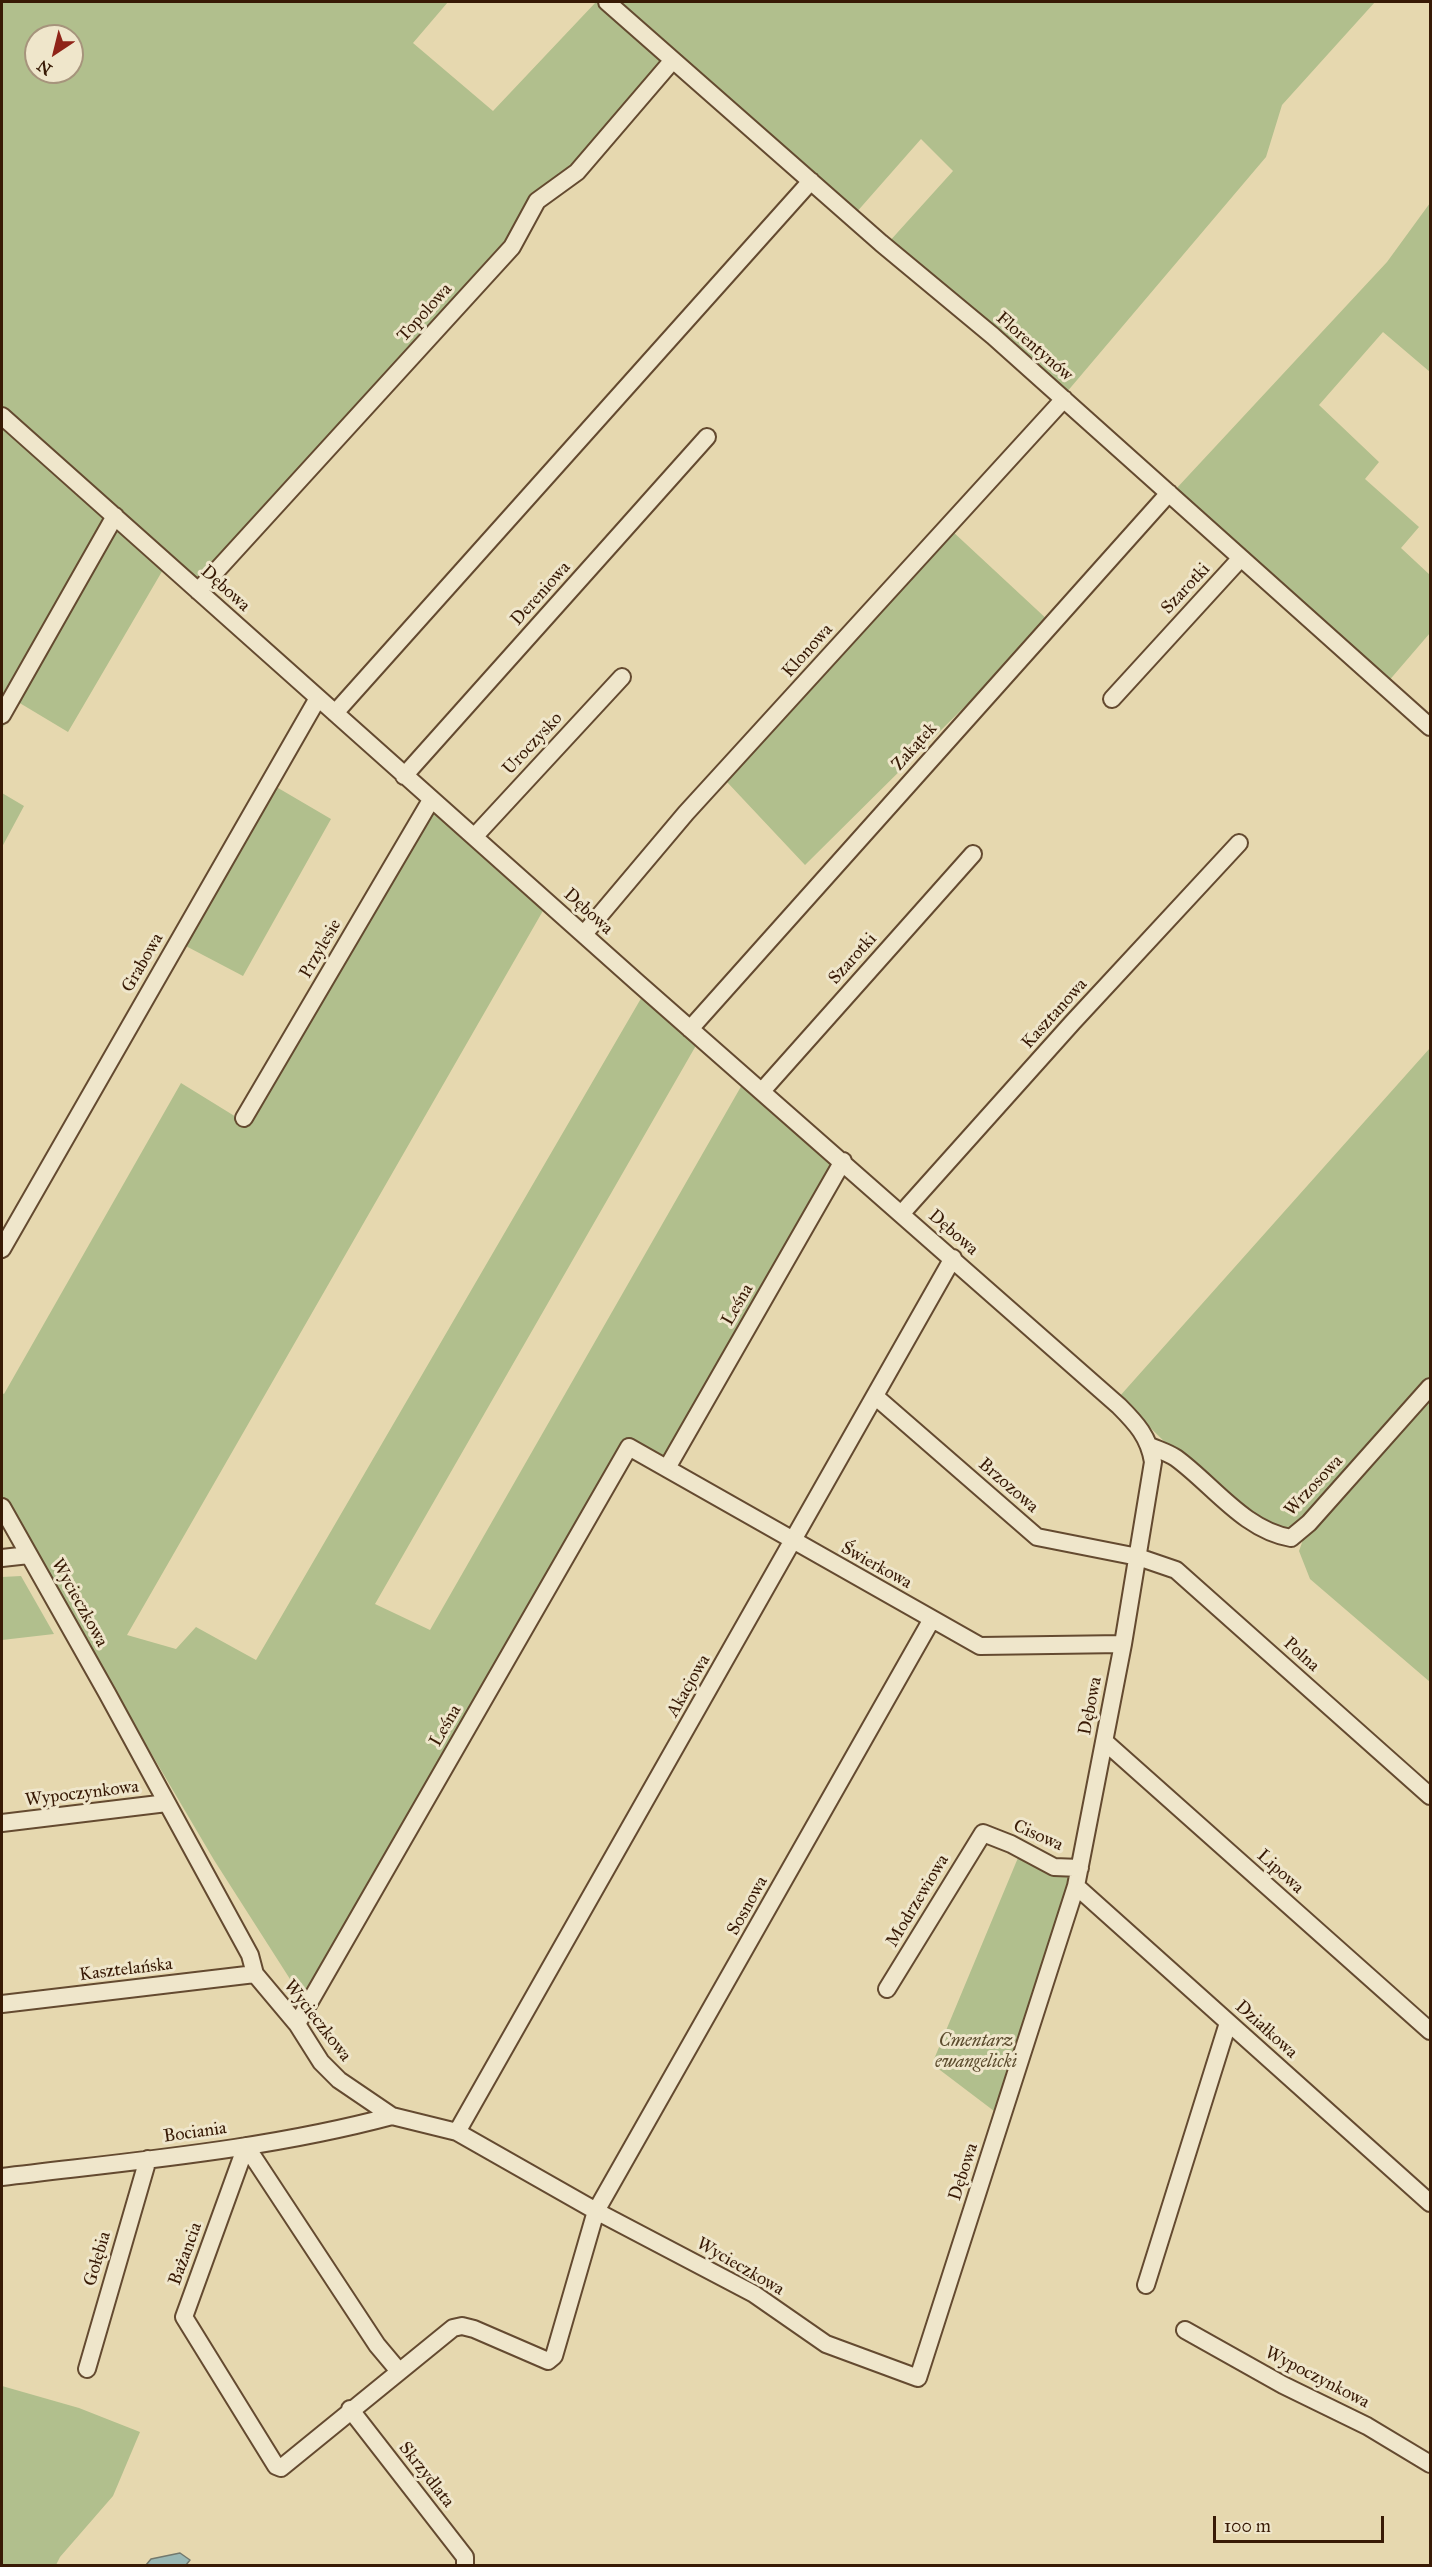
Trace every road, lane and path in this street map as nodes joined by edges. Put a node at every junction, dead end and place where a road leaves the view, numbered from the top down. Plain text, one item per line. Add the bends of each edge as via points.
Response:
1 (607, 2) edge
2 (673, 60) junction
3 (811, 181) junction
4 (1064, 399) junction
5 (2, 416) edge
6 (707, 437) dead end
7 (1169, 493) junction
8 (115, 516) junction
9 (1240, 559) junction
10 (198, 591) junction
11 (622, 677) dead end
12 (318, 698) junction
13 (1112, 699) dead end
14 (334, 713) junction
15 (2, 715) edge
16 (1431, 726) edge
17 (404, 776) junction
18 (431, 800) junction
19 (474, 837) junction
20 (1239, 843) dead end
21 (973, 854) dead end
22 (584, 934) junction
23 (690, 1029) junction
24 (762, 1091) junction
25 (244, 1118) dead end
26 (843, 1161) junction
27 (902, 1214) junction
28 (2, 1248) edge
29 (953, 1258) junction
30 (1431, 1387) edge
31 (876, 1397) junction
32 (1150, 1446) junction
33 (629, 1447) joint
34 (668, 1468) junction
35 (2, 1507) edge
36 (793, 1542) junction
37 (29, 1555) junction
38 (1138, 1557) junction
39 (2, 1558) edge
40 (932, 1619) junction
41 (1123, 1644) junction
42 (1104, 1741) junction
43 (1431, 1796) edge
44 (167, 1803) junction
45 (2, 1823) edge
46 (983, 1833) joint
47 (1080, 1868) junction
48 (1076, 1886) junction
49 (255, 1974) junction
50 (887, 1989) dead end
51 (2, 2004) edge
52 (1228, 2023) junction
53 (297, 2024) junction
54 (1431, 2031) edge
55 (392, 2115) junction
56 (457, 2132) junction
57 (246, 2146) junction
58 (148, 2159) junction
59 (2, 2177) edge
60 (1431, 2203) edge
61 (596, 2211) junction
62 (1146, 2285) dead end
63 (1185, 2330) dead end
64 (87, 2369) dead end
65 (398, 2370) junction
66 (918, 2378) joint
67 (350, 2409) junction
68 (1431, 2464) edge
69 (465, 2565) edge

1 - 2 street, Florentynów
2 - 3 street, Florentynów
2 - 10 street, Topolowa via 577,172 537,201 512,247
3 - 4 street, Florentynów
3 - 14 street
4 - 7 street, Florentynów
4 - 22 street, Klonowa via 687,813
5 - 8 street, Dębowa
6 - 17 street, Dereniowa
7 - 9 street, Florentynów
7 - 23 street, Zakątek
8 - 10 street, Dębowa
8 - 15 street
9 - 13 street, Szarotki
9 - 16 street, Florentynów
10 - 12 street, Dębowa
11 - 19 street, Uroczysko
12 - 14 street, Dębowa
12 - 28 street, Grabowa
14 - 17 street, Dębowa
17 - 18 street, Dębowa
18 - 19 street, Dębowa
18 - 25 street, Przylesie
19 - 22 street, Dębowa
20 - 27 street, Kasztanowa
21 - 24 street, Szarotki
22 - 23 street, Dębowa
23 - 24 street, Dębowa
24 - 26 street, Dębowa
26 - 27 street, Dębowa
26 - 34 street, Leśna
27 - 29 street, Dębowa
29 - 31 street, Akacjowa
29 - 32 street, Dębowa via 1119,1406 1141,1428
30 - 32 street, Wrzosowa via 1291,1538 1271,1534 1174,1457
31 - 36 street, Akacjowa
31 - 38 street, Brzozowa via 1037,1537
32 - 38 street, Dębowa via 1153,1462
33 - 34 street, Świerkowa
33 - 53 street, Leśna
34 - 36 street, Świerkowa
35 - 37 street, Wycieczkowa
36 - 40 street, Świerkowa
36 - 56 street, Akacjowa
37 - 39 street
37 - 44 street, Wycieczkowa
38 - 41 street, Dębowa
38 - 43 street, Polna via 1176,1570
40 - 41 street, Świerkowa via 980,1646
40 - 61 street, Sosnowa
41 - 42 street, Dębowa
42 - 47 street, Dębowa
42 - 54 street, Lipowa
44 - 45 street, Wypoczynkowa
44 - 49 street, Wycieczkowa via 250,1955
46 - 47 street, Cisowa via 1054,1867
46 - 50 street, Modrzewiowa
47 - 48 street, Dębowa
48 - 52 street, Działkowa
48 - 66 street, Dębowa
49 - 51 street, Kasztelańska
49 - 53 street, Wycieczkowa
52 - 60 street, Działkowa
52 - 62 street
53 - 55 street, Wycieczkowa via 321,2062 339,2080
55 - 56 street, Wycieczkowa
55 - 57 street, Bociania via 333,2132
56 - 61 street, Wycieczkowa
57 - 58 street, Bociania
57 - 65 street via 377,2345
57 - 67 street, Bażancia via 184,2318 276,2466 280,2468
58 - 59 street, Bociania
58 - 64 street, Gołębia
61 - 65 street, Bażancia via 554,2356 548,2361 462,2326 453,2328
61 - 66 street, Wycieczkowa via 754,2294 826,2344
63 - 68 street, Wypoczynkowa
65 - 67 street, Bażancia
67 - 69 street, Skrzydlata via 465,2558

